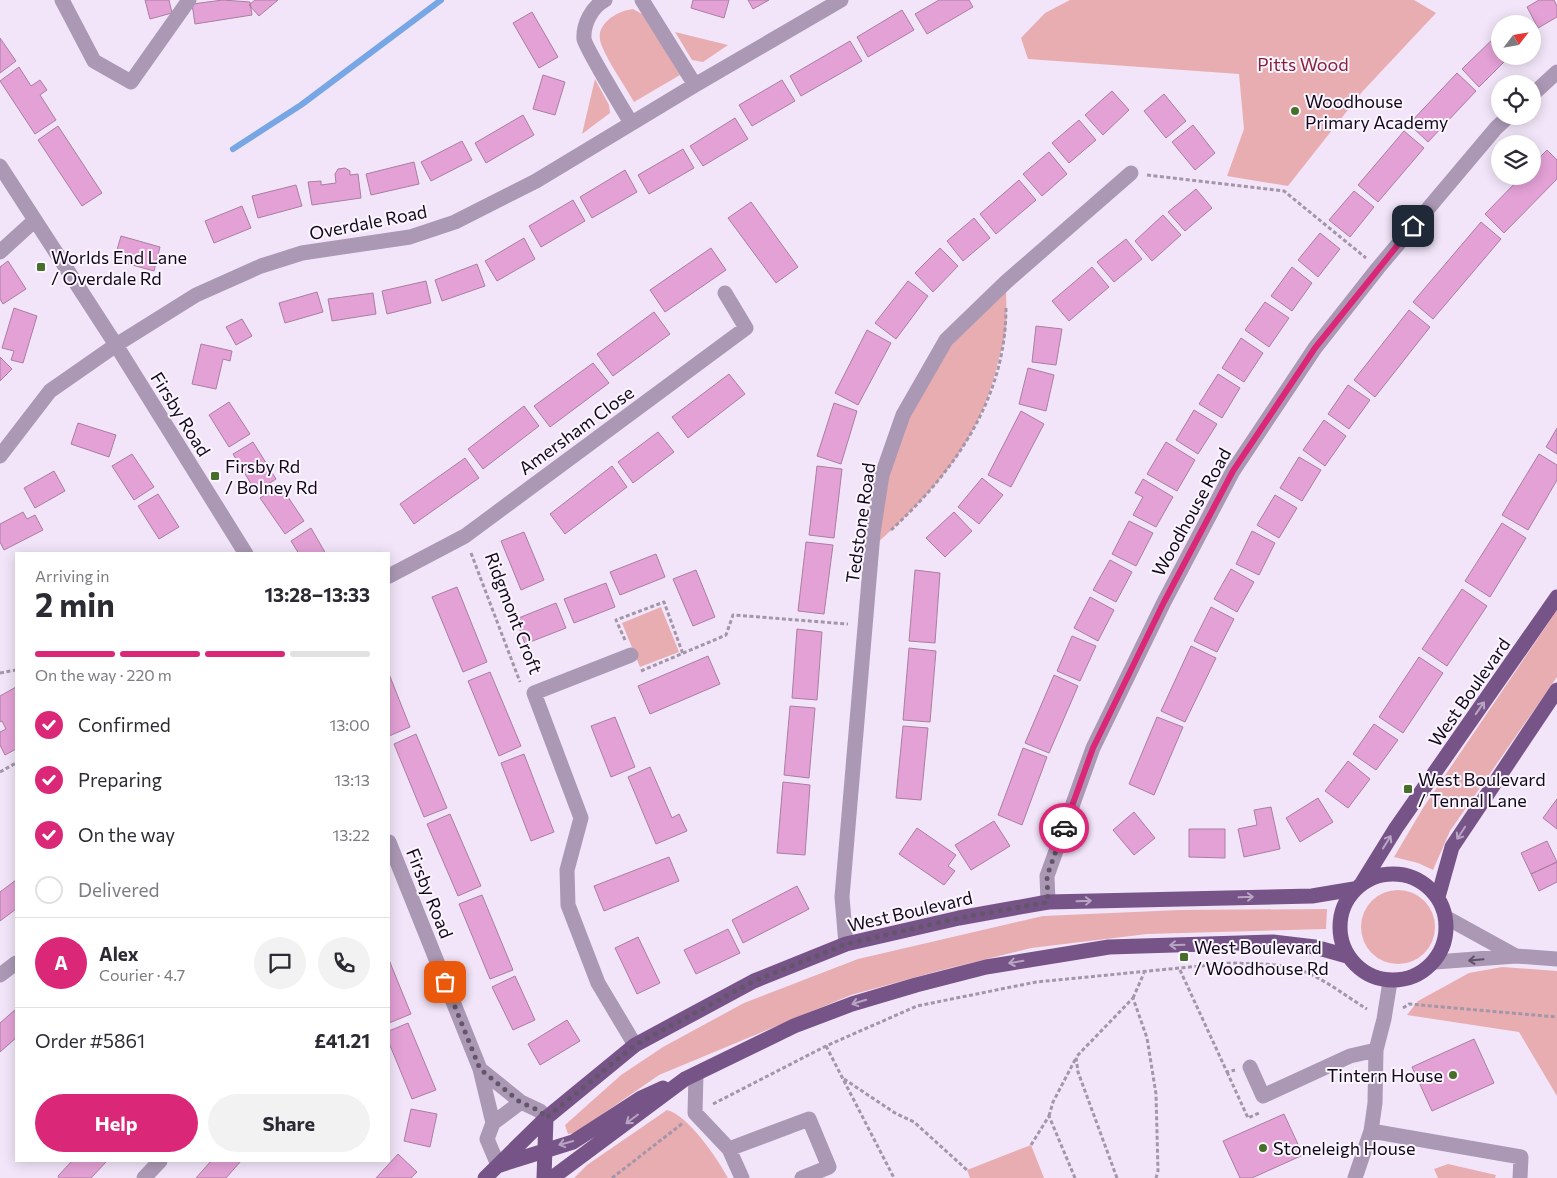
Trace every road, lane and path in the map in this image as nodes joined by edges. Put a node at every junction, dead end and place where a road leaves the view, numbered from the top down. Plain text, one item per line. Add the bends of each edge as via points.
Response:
1 (62, 0) edge
2 (189, 0) edge
3 (605, 0) edge
4 (642, 0) edge
5 (841, 0) edge
6 (1557, 72) edge
7 (695, 85) junction
8 (1541, 87) edge
9 (631, 123) junction
10 (1499, 125) edge
11 (0, 166) edge
12 (1131, 173) joint
13 (34, 221) junction
14 (0, 252) edge
15 (1378, 268) junction
16 (1006, 282) junction
17 (725, 293) dead end
18 (116, 345) junction
19 (0, 456) edge
20 (464, 536) junction
21 (872, 548) junction
22 (245, 552) edge
23 (390, 575) edge
24 (1557, 597) edge
25 (866, 625) junction
26 (683, 654) junction
27 (631, 655) junction
28 (15, 670) edge
29 (0, 673) edge
30 (1557, 690) edge
31 (534, 693) junction
32 (15, 764) edge
33 (0, 771) edge
34 (390, 844) edge
35 (1358, 886) junction
36 (1438, 897) junction
37 (1048, 902) junction
38 (1446, 918) junction
39 (846, 944) junction
40 (1347, 956) junction
41 (1516, 956) junction
42 (1557, 959) edge
43 (1435, 962) junction
44 (15, 964) edge
45 (1180, 970) junction
46 (1144, 973) junction
47 (0, 975) edge
48 (1390, 982) junction
49 (1134, 998) junction
50 (1557, 1017) edge
51 (1384, 1019) junction
52 (635, 1045) junction
53 (826, 1046) junction
54 (1376, 1050) junction
55 (1076, 1057) junction
56 (1250, 1067) joint
57 (480, 1069) junction
58 (691, 1076) junction
59 (844, 1079) junction
60 (520, 1102) junction
61 (695, 1113) junction
62 (1048, 1116) junction
63 (546, 1118) junction
64 (493, 1123) junction
65 (1371, 1131) junction
66 (1031, 1144) dead end
67 (546, 1149) junction
68 (729, 1149) junction
69 (159, 1162) edge
70 (498, 1165) junction
71 (967, 1170) dead end
72 (144, 1178) edge
73 (485, 1178) edge
74 (544, 1178) edge
75 (552, 1178) edge
76 (612, 1178) edge
77 (742, 1178) edge
78 (802, 1178) edge
79 (894, 1178) edge
80 (1075, 1178) edge
81 (1117, 1178) edge
82 (1156, 1178) edge
83 (1356, 1178) edge
84 (1520, 1178) edge

1 - 2 street via 94,61 131,82
3 - 9 street via 587,19 584,40
4 - 7 street
5 - 7 street, Overdale Road
6 - 8 street
7 - 9 street, Overdale Road
9 - 18 street, Overdale Road via 536,182 455,222 410,237 302,253 261,266 196,295
10 - 15 street, Woodhouse Road
11 - 13 street, Firsby Road
12 - 15 path via 1284,191
12 - 16 street, Tedstone Road
13 - 14 street
13 - 18 street, Firsby Road
15 - 37 street, Woodhouse Road via 1315,348 1233,471 1164,602 1093,748 1047,876
16 - 21 street, Tedstone Road via 946,340 903,415 882,475
16 - 21 path via 1006,329 992,389 967,443 941,479
17 - 20 street, Amersham Close via 746,328
18 - 19 street, Overdale Road via 50,392
18 - 22 street, Firsby Road
20 - 23 street, Amersham Close
20 - 31 path, Ridgmont Croft via 525,694
21 - 25 street, Tedstone Road
35 -> 24 main road, West Boulevard
25 - 26 path via 732,615 726,635
25 - 39 street, Tedstone Road via 842,897
26 - 27 path via 638,672
26 - 27 path via 664,602 616,620
27 - 31 street, Ridgmont Croft
28 - 29 path
30 -> 36 main road via 1452,847
31 - 52 street, Ridgmont Croft via 581,818 568,870 568,905 598,983
32 - 33 path
34 - 57 street, Firsby Road
35 - 36 main road via 1388,873 1416,878
37 -> 35 main road, West Boulevard via 1312,896
35 - 40 main road via 1342,910 1339,933
36 - 38 main road
37 - 39 main road, West Boulevard
38 - 41 street
38 - 43 main road via 1445,941
39 - 52 main road, West Boulevard via 754,981
40 - 48 main road via 1365,974
40 -> 58 main road via 1315,947 1273,942 1109,947 986,967 852,1004 794,1026
41 - 42 street
41 -> 43 street
43 - 48 main road via 1415,977
44 - 47 street
45 - 46 path
45 - 51 path via 1231,963 1294,968
45 - 56 path via 1227,1072
46 - 49 path
46 - 53 path via 1036,982 917,1006
48 - 51 street
49 - 55 path
49 - 82 path via 1147,1038 1156,1094
50 - 51 path via 1409,1004
51 - 54 street
52 - 63 main road, West Boulevard
53 - 59 path
53 - 61 path
54 - 56 street via 1350,1056 1263,1096
54 - 65 street
55 - 62 path
55 - 81 path via 1078,1072
57 - 60 street, Firsby Road
57 - 64 street, Firsby Road
58 - 61 street
58 -> 67 main road via 641,1098 573,1142
58 -> 75 main road
59 - 71 path via 914,1122
59 - 79 path
60 - 63 street, Firsby Road via 540,1111
60 - 64 street
61 - 68 street
61 - 76 path
62 - 66 path
62 - 80 path
63 - 67 main road
63 - 70 main road, West Boulevard
64 - 70 street, Firsby Road via 487,1140
65 - 83 street
65 - 84 street via 1521,1157
67 - 70 main road
67 - 74 main road
68 - 77 street
68 - 78 street via 809,1119 829,1167
69 - 72 street
70 - 73 main road, West Boulevard

